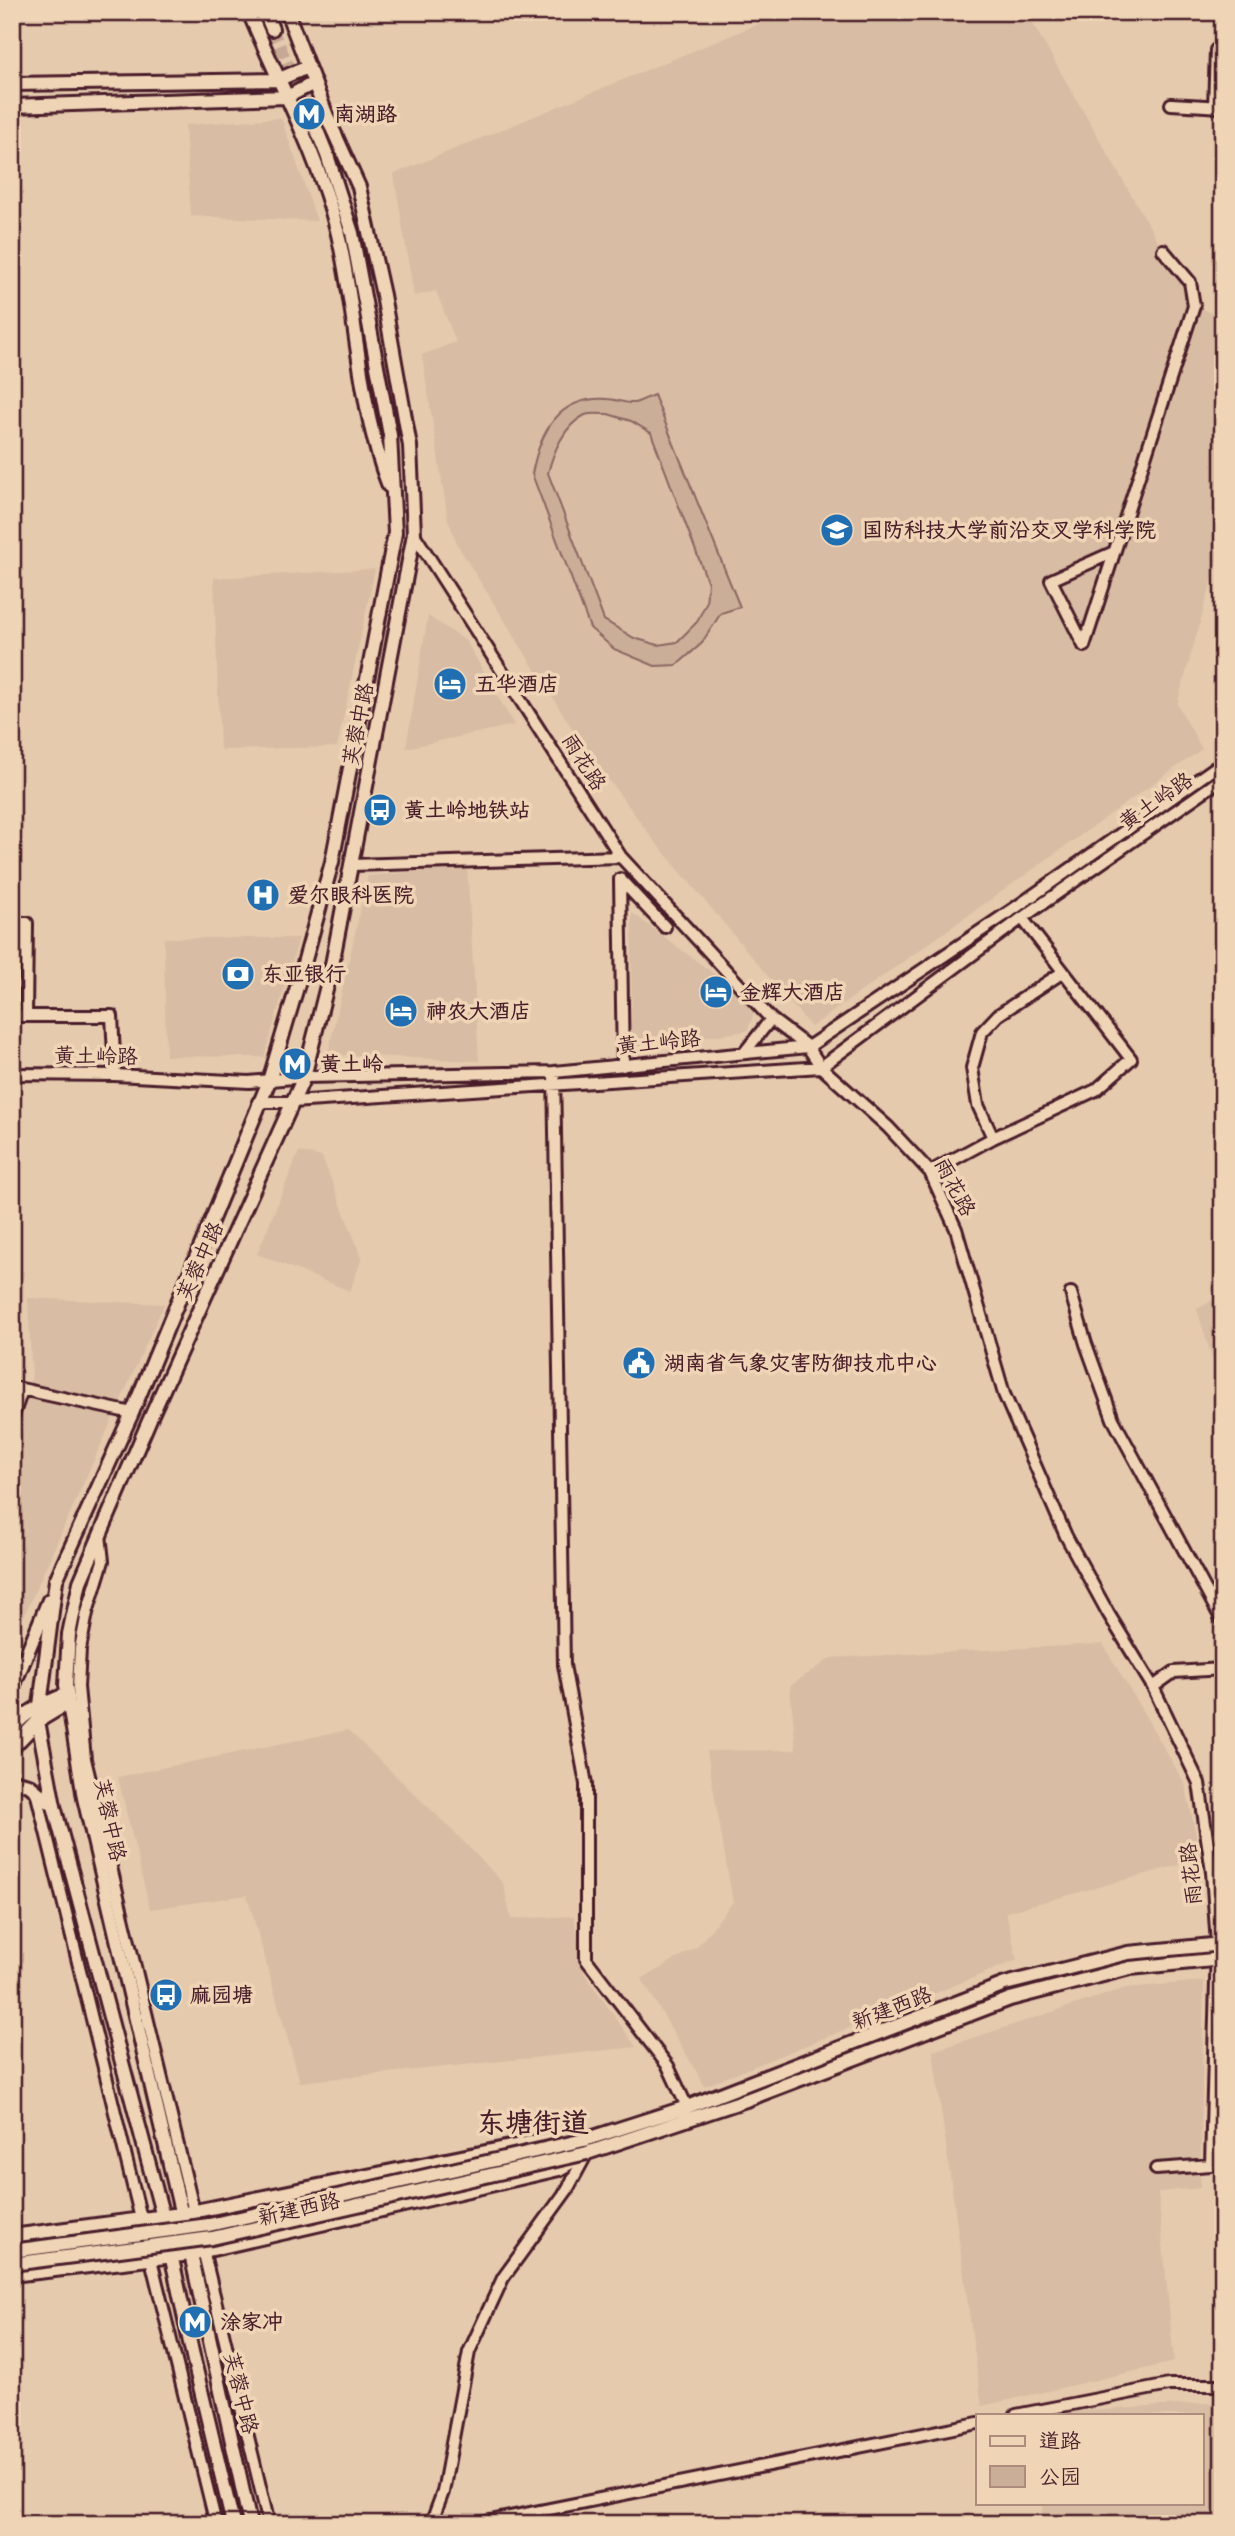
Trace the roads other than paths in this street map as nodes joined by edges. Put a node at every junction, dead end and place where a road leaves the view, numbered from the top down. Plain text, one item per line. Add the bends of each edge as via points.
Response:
1 (249, 12) edge
2 (265, 12) edge
3 (287, 12) edge
4 (272, 29) tunnel mouth
5 (1223, 51) edge
6 (308, 67) junction
7 (277, 80) junction
8 (314, 83) junction
9 (12, 85) edge
10 (286, 97) junction
11 (1171, 104) dead end
12 (12, 106) edge
13 (1218, 107) edge
14 (312, 118) tunnel mouth
15 (1164, 250) dead end
16 (394, 497) junction
17 (414, 534) junction
18 (1114, 552) junction
19 (1223, 762) edge
20 (1223, 778) edge
21 (621, 857) junction
22 (351, 865) junction
23 (1022, 918) junction
24 (12, 923) edge
25 (665, 927) dead end
26 (1063, 972) junction
27 (12, 1016) edge
28 (26, 1016) junction
29 (771, 1019) junction
30 (807, 1047) junction
31 (744, 1053) junction
32 (623, 1066) junction
33 (821, 1067) junction
34 (554, 1072) junction
35 (12, 1074) edge
36 (115, 1074) junction
37 (304, 1077) junction
38 (269, 1081) junction
39 (556, 1084) junction
40 (258, 1102) junction
41 (292, 1102) junction
42 (993, 1138) junction
43 (930, 1172) junction
44 (1070, 1293) dead end
45 (17, 1388) edge
46 (132, 1413) junction
47 (12, 1419) edge
48 (100, 1535) junction
49 (56, 1580) junction
50 (1223, 1622) edge
51 (1223, 1669) edge
52 (1153, 1687) junction
53 (12, 1689) edge
54 (67, 1699) junction
55 (40, 1704) junction
56 (38, 1721) junction
57 (12, 1729) edge
58 (12, 1748) edge
59 (12, 1781) edge
60 (36, 1790) junction
61 (54, 1806) junction
62 (1220, 1945) edge
63 (1220, 1960) edge
64 (687, 2107) junction
65 (586, 2147) junction
66 (1156, 2169) dead end
67 (187, 2213) junction
68 (163, 2217) junction
69 (141, 2220) junction
70 (12, 2236) edge
71 (12, 2251) edge
72 (197, 2252) junction
73 (172, 2256) junction
74 (150, 2259) junction
75 (12, 2264) edge
76 (12, 2275) edge
77 (1223, 2385) edge
78 (1021, 2414) edge
79 (976, 2423) edge
80 (216, 2524) edge
81 (233, 2524) edge
82 (250, 2524) edge
83 (269, 2524) edge
84 (431, 2524) edge
85 (475, 2524) edge

1 - 7 main road
2 - 4 main road
3 - 6 main road, 芙蓉中路
5 - 13 street via 1216,50
6 - 7 main road
6 - 8 main road, 芙蓉中路
7 - 9 main road
7 - 10 main road
8 - 10 main road
8 - 17 main road, 芙蓉中路 via 359,187 383,295 410,446
10 - 12 main road
10 - 16 main road via 337,232 371,419
11 - 13 street
14 - 16 main road, 芙蓉中路 via 352,233 390,435
15 - 18 street via 1190,282 1194,306
16 - 38 main road, 芙蓉中路 via 395,533 332,862
17 - 21 street, 雨花路
17 - 22 main road, 芙蓉中路
18 - 18 street via 1051,580 1084,646 1103,587
19 - 30 street, 黄土岭路
20 - 23 street, 黄土岭路
21 - 22 street
21 - 29 street, 雨花路
22 - 37 main road, 芙蓉中路
23 - 26 street
23 - 33 street, 黄土岭路
24 - 28 street via 27,923
25 - 32 street via 620,879
26 - 42 street via 998,1015 982,1032 972,1068 978,1105
26 - 42 street via 1131,1059 1096,1090
27 - 28 street
28 - 36 street via 112,1016
29 - 30 street, 雨花路
29 - 31 street
30 - 31 street, 黄土岭路
30 - 33 street, 雨花路
31 - 32 street, 黄土岭路
32 - 34 street, 黄土岭路
33 - 39 street, 黄土岭路
33 - 43 street, 雨花路
34 - 37 street, 黄土岭路
34 - 39 street
35 - 36 street, 黄土岭路
36 - 38 street, 黄土岭路
37 - 38 street, 黄土岭路
37 - 41 main road, 芙蓉中路
38 - 40 main road, 芙蓉中路
39 - 41 street, 黄土岭路
39 - 64 street via 564,1665 586,1784 586,1959 668,2066
40 - 41 street, 黄土岭路
40 - 46 main road, 芙蓉中路
41 - 48 main road, 芙蓉中路
42 - 43 street
43 - 52 street, 雨花路 via 956,1230 1004,1394 1066,1536
44 - 50 street via 1113,1419
45 - 46 street
45 - 47 street
46 - 49 main road, 芙蓉中路
48 - 54 main road, 芙蓉中路 via 80,1582 69,1634
48 - 67 street via 103,1561 80,1649 78,1687 85,1759
49 - 53 main road
49 - 55 main road, 芙蓉中路
51 - 52 street via 1174,1672
52 - 62 street, 雨花路 via 1199,1783
54 - 55 main road
54 - 56 main road
54 - 67 main road, 芙蓉中路 via 84,1798
55 - 56 main road, 芙蓉中路
55 - 57 main road
56 - 58 main road
56 - 61 main road, 芙蓉中路
59 - 60 main road
60 - 61 main road
60 - 69 street
61 - 68 main road, 芙蓉中路
62 - 63 street, 雨花路
62 - 64 main road, 新建西路 via 1128,1953 1005,1984
63 - 65 main road, 新建西路 via 1130,1968 1010,1999 746,2100
63 - 66 street, 雨花路 via 1211,2165
64 - 65 main road, 新建西路
65 - 67 main road, 新建西路 via 550,2139
65 - 71 main road, 新建西路, bridge via 209,2225
65 - 72 main road, 新建西路 via 559,2169
65 - 75 main road, 新建西路, bridge via 212,2238
65 - 84 street via 567,2190 503,2278 470,2352 443,2492
67 - 68 main road, 新建西路
67 - 72 main road, 芙蓉中路
68 - 69 main road, 新建西路
68 - 73 main road, 芙蓉中路
69 - 70 main road, 新建西路
69 - 74 street
72 - 73 main road, 新建西路
72 - 82 main road, 芙蓉中路
72 - 83 street
73 - 74 main road, 新建西路
73 - 81 main road, 芙蓉中路
74 - 76 main road, 新建西路
74 - 80 street
77 - 78 street via 1169,2385
79 - 85 street

